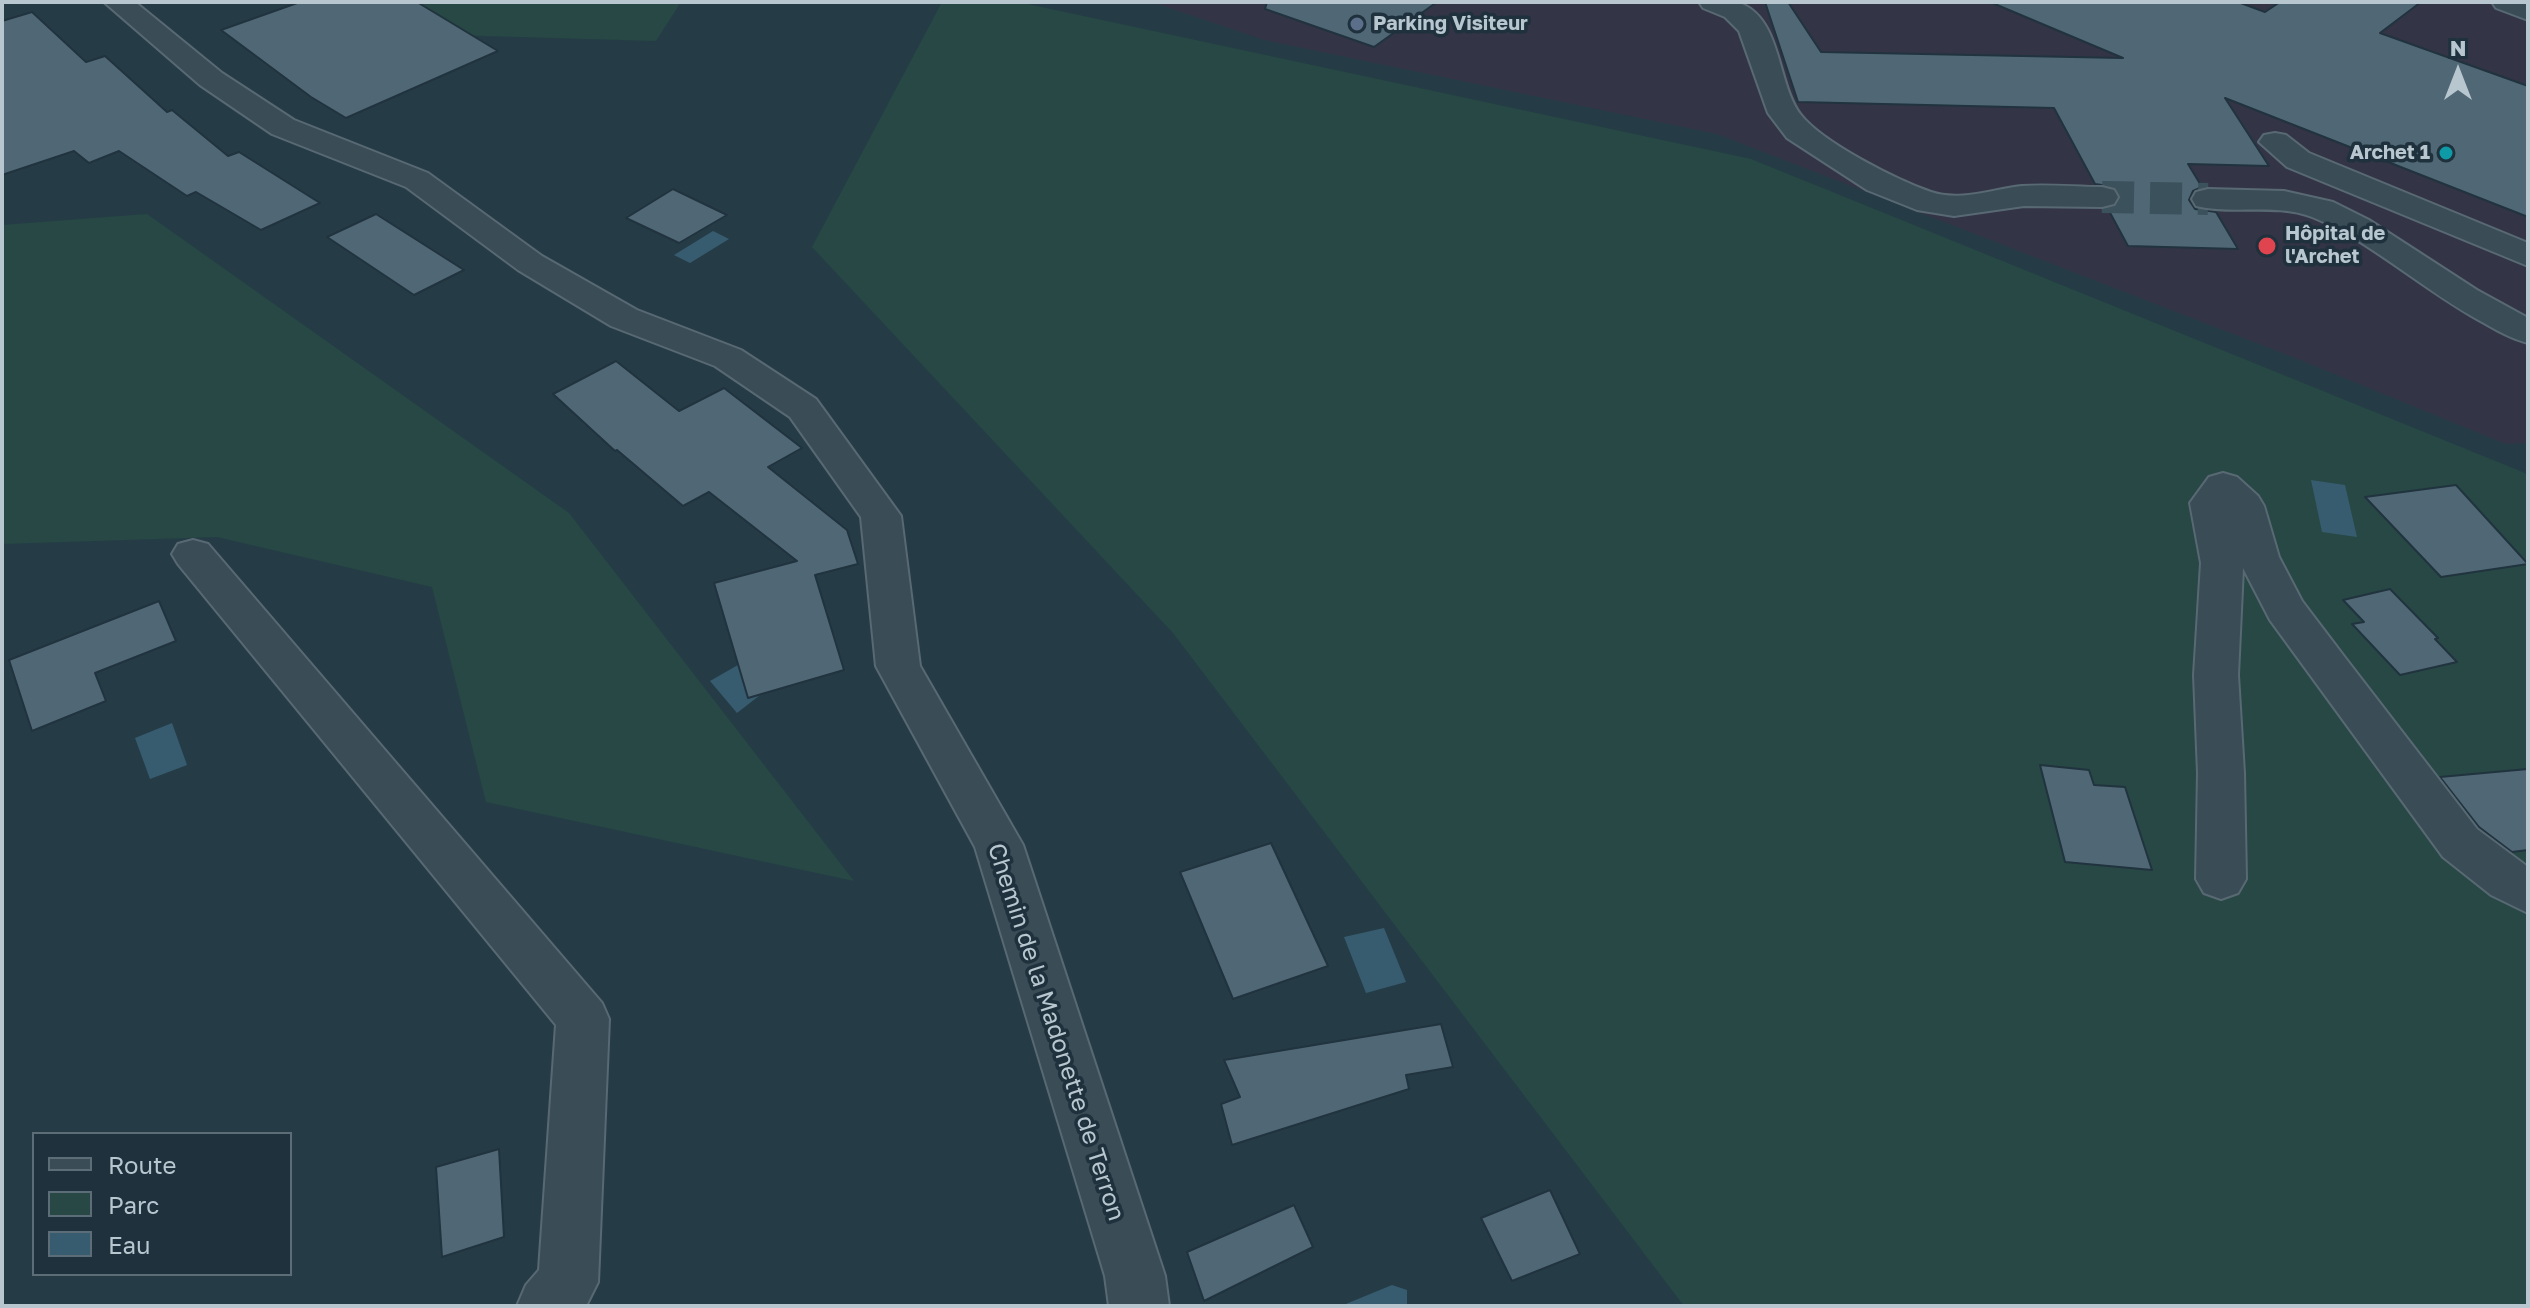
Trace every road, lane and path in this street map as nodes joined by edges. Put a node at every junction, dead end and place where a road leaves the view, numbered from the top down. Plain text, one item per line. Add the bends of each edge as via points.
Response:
1 (118, 2) edge
2 (1713, 2) edge
3 (2506, 2) edge
4 (2528, 11) edge
5 (2275, 142) dead end
6 (2102, 197) tunnel mouth
7 (2208, 199) tunnel mouth
8 (2528, 256) edge
9 (2528, 332) edge
10 (193, 554) dead end
11 (2221, 879) dead end
12 (2528, 892) edge
13 (547, 1306) edge
14 (1139, 1306) edge

1 - 14 street, Chemin de la Madonette de Terron via 211,79 283,127 417,180 530,263 624,318 728,358 803,408 881,516 898,666 999,845 1135,1276
2 - 6 street via 1735,11 1752,28 1783,113 1798,131 1879,183 1929,203 1954,206 2024,196
3 - 4 street
5 - 8 street via 2298,160
7 - 9 street via 2284,201 2321,209
10 - 13 street via 583,1019 568,1282
11 - 12 street via 2216,675 2222,563 2210,503 2223,486 2244,506 2258,557 2285,609 2330,671 2460,843

